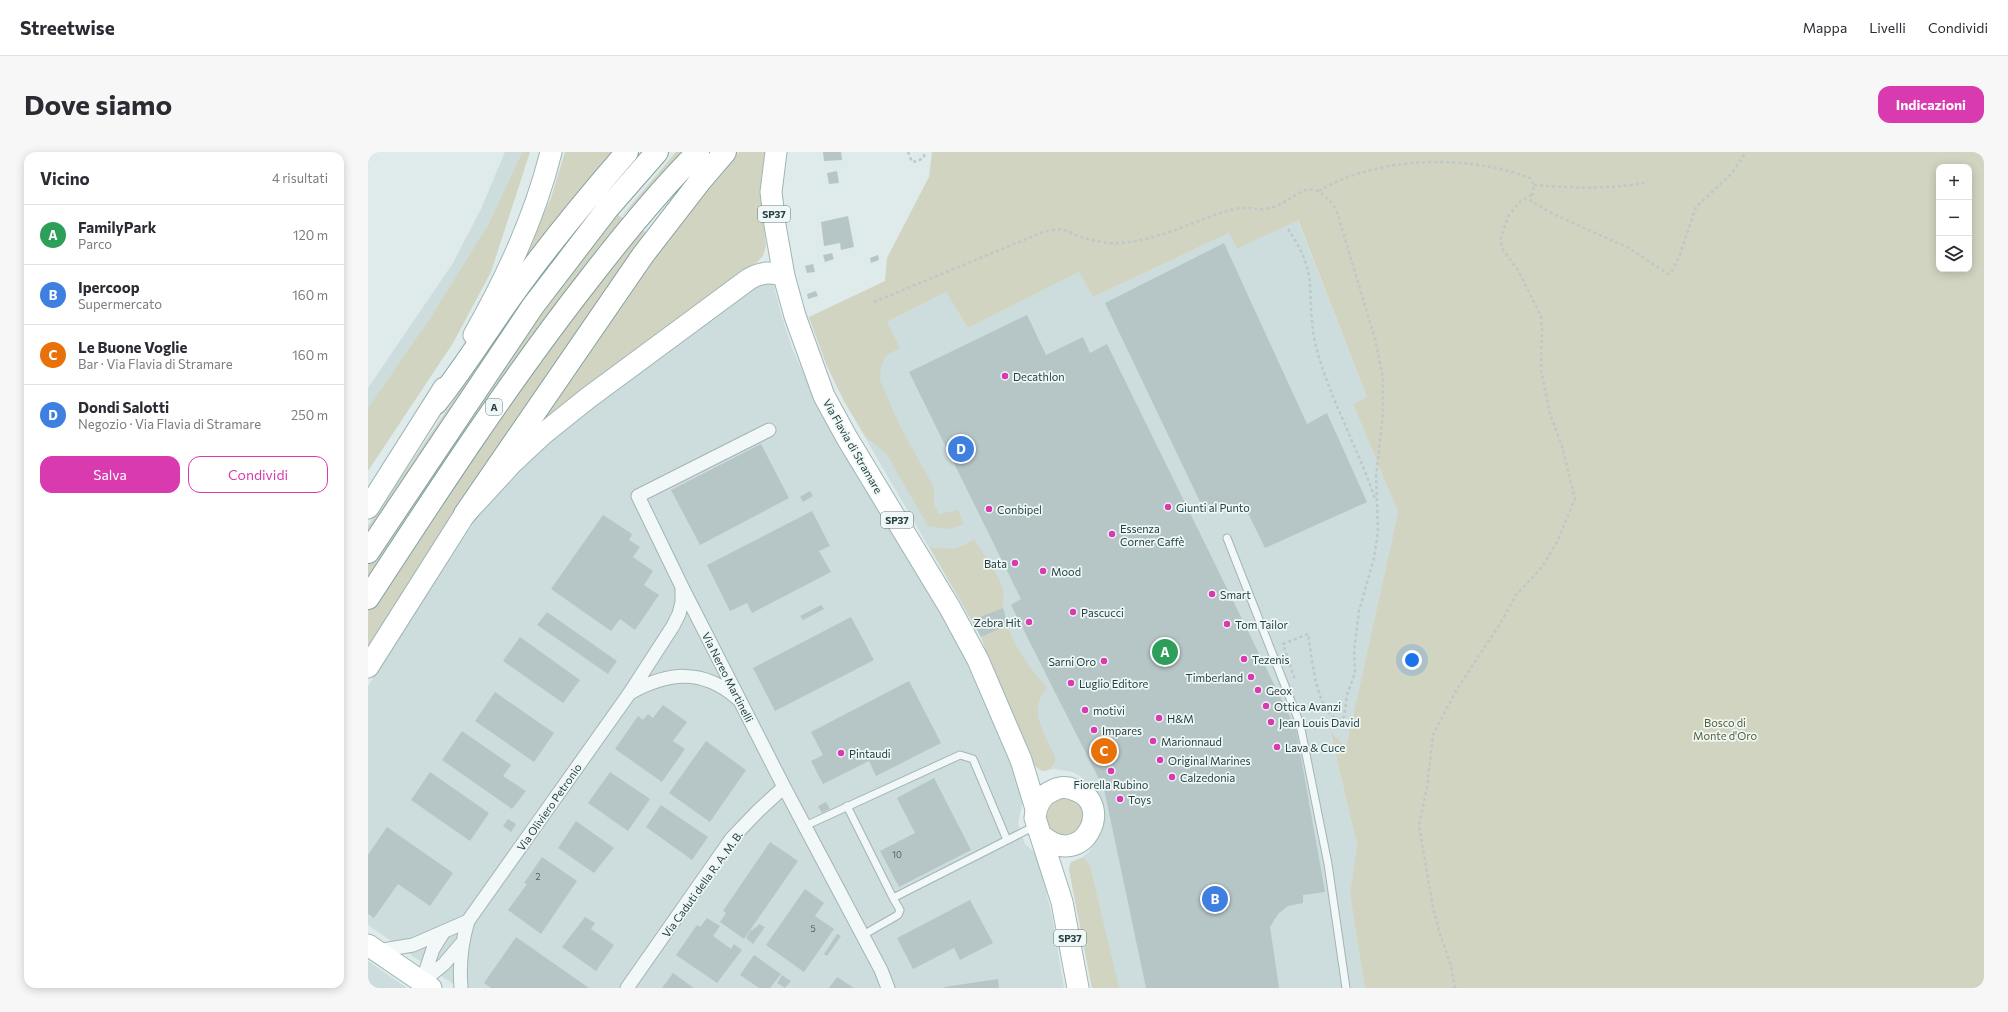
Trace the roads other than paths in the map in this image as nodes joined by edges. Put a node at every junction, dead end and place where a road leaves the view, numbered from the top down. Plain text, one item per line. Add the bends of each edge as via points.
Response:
1 (551, 152) edge
2 (628, 152) edge
3 (657, 152) edge
4 (698, 152) edge
5 (725, 152) edge
6 (776, 152) edge
7 (784, 276) junction
8 (436, 403) junction
9 (769, 430) dead end
10 (368, 508) edge
11 (465, 514) junction
12 (1227, 538) dead end
13 (368, 552) edge
14 (682, 587) junction
15 (368, 598) edge
16 (368, 667) edge
17 (629, 694) junction
18 (741, 702) junction
19 (1021, 760) junction
20 (784, 787) junction
21 (1056, 789) junction
22 (847, 806) junction
23 (1038, 823) junction
24 (805, 826) junction
25 (1007, 840) junction
26 (1068, 846) junction
27 (1058, 888) junction
28 (893, 898) junction
29 (468, 921) junction
30 (443, 933) junction
31 (862, 935) junction
32 (461, 944) junction
33 (372, 948) edge
34 (424, 986) edge
35 (461, 988) edge
36 (627, 988) edge
37 (888, 988) edge
38 (1078, 988) edge
39 (1346, 988) edge

1 - 8 main road via 544,183 501,287
2 - 8 highway via 570,217
3 - 13 highway, A via 608,208 533,306
4 - 15 highway, A via 632,224 553,325 494,407
5 - 11 highway via 643,255
6 - 7 main road, Via Flavia di Stramare / SP37 via 771,192
7 - 11 main road via 772,272 749,279 588,398 513,462
7 - 19 main road, Via Flavia di Stramare / SP37 via 795,316 824,396 950,608 978,660
8 - 10 main road
9 - 14 street, Via Nereo Martinelli via 638,496
11 - 16 main road
12 - 39 lane via 1300,724 1328,864
14 - 17 street, Via Oliviero Petronio via 679,614
14 - 18 street, Via Nereo Martinelli
17 - 18 street, Via Oliviero Petronio via 663,678 688,676 709,679 726,688
17 - 29 street, Via Oliviero Petronio
18 - 20 street, Via Nereo Martinelli
19 - 21 main road, Via Flavia di Stramare / SP37 via 1039,779
19 - 23 main road, Via Flavia di Stramare / SP37
20 - 24 street, Via Nereo Martinelli
20 - 36 street, Via Caduti della R. A. M. B. via 732,838
21 - 23 main road via 1040,800
21 - 26 main road, Via Flavia di Stramare / SP37 via 1077,790 1090,802 1094,811 1094,821 1088,834 1077,844
22 - 24 lane
22 - 25 lane via 960,755 973,760
22 - 28 lane
23 - 25 lane
23 - 26 main road via 1049,842 1058,846
23 - 27 main road, Via Flavia di Stramare / SP37
24 - 31 street, Via Nereo Martinelli
25 - 28 lane
26 - 27 main road, Via Flavia di Stramare / SP37 via 1060,864
27 - 38 main road, Via Flavia di Stramare / SP37
28 - 31 lane via 900,910 898,915
29 - 30 street, Via Oliviero Petronio
29 - 32 street, Via Oliviero Petronio
30 - 33 street, Via Oliviero Petronio via 413,945
30 - 34 street via 433,949
31 - 37 street, Via Nereo Martinelli
32 - 34 street, Via Oliviero Petronio
32 - 35 street, Via Oliviero Petronio
33 - 34 main road

